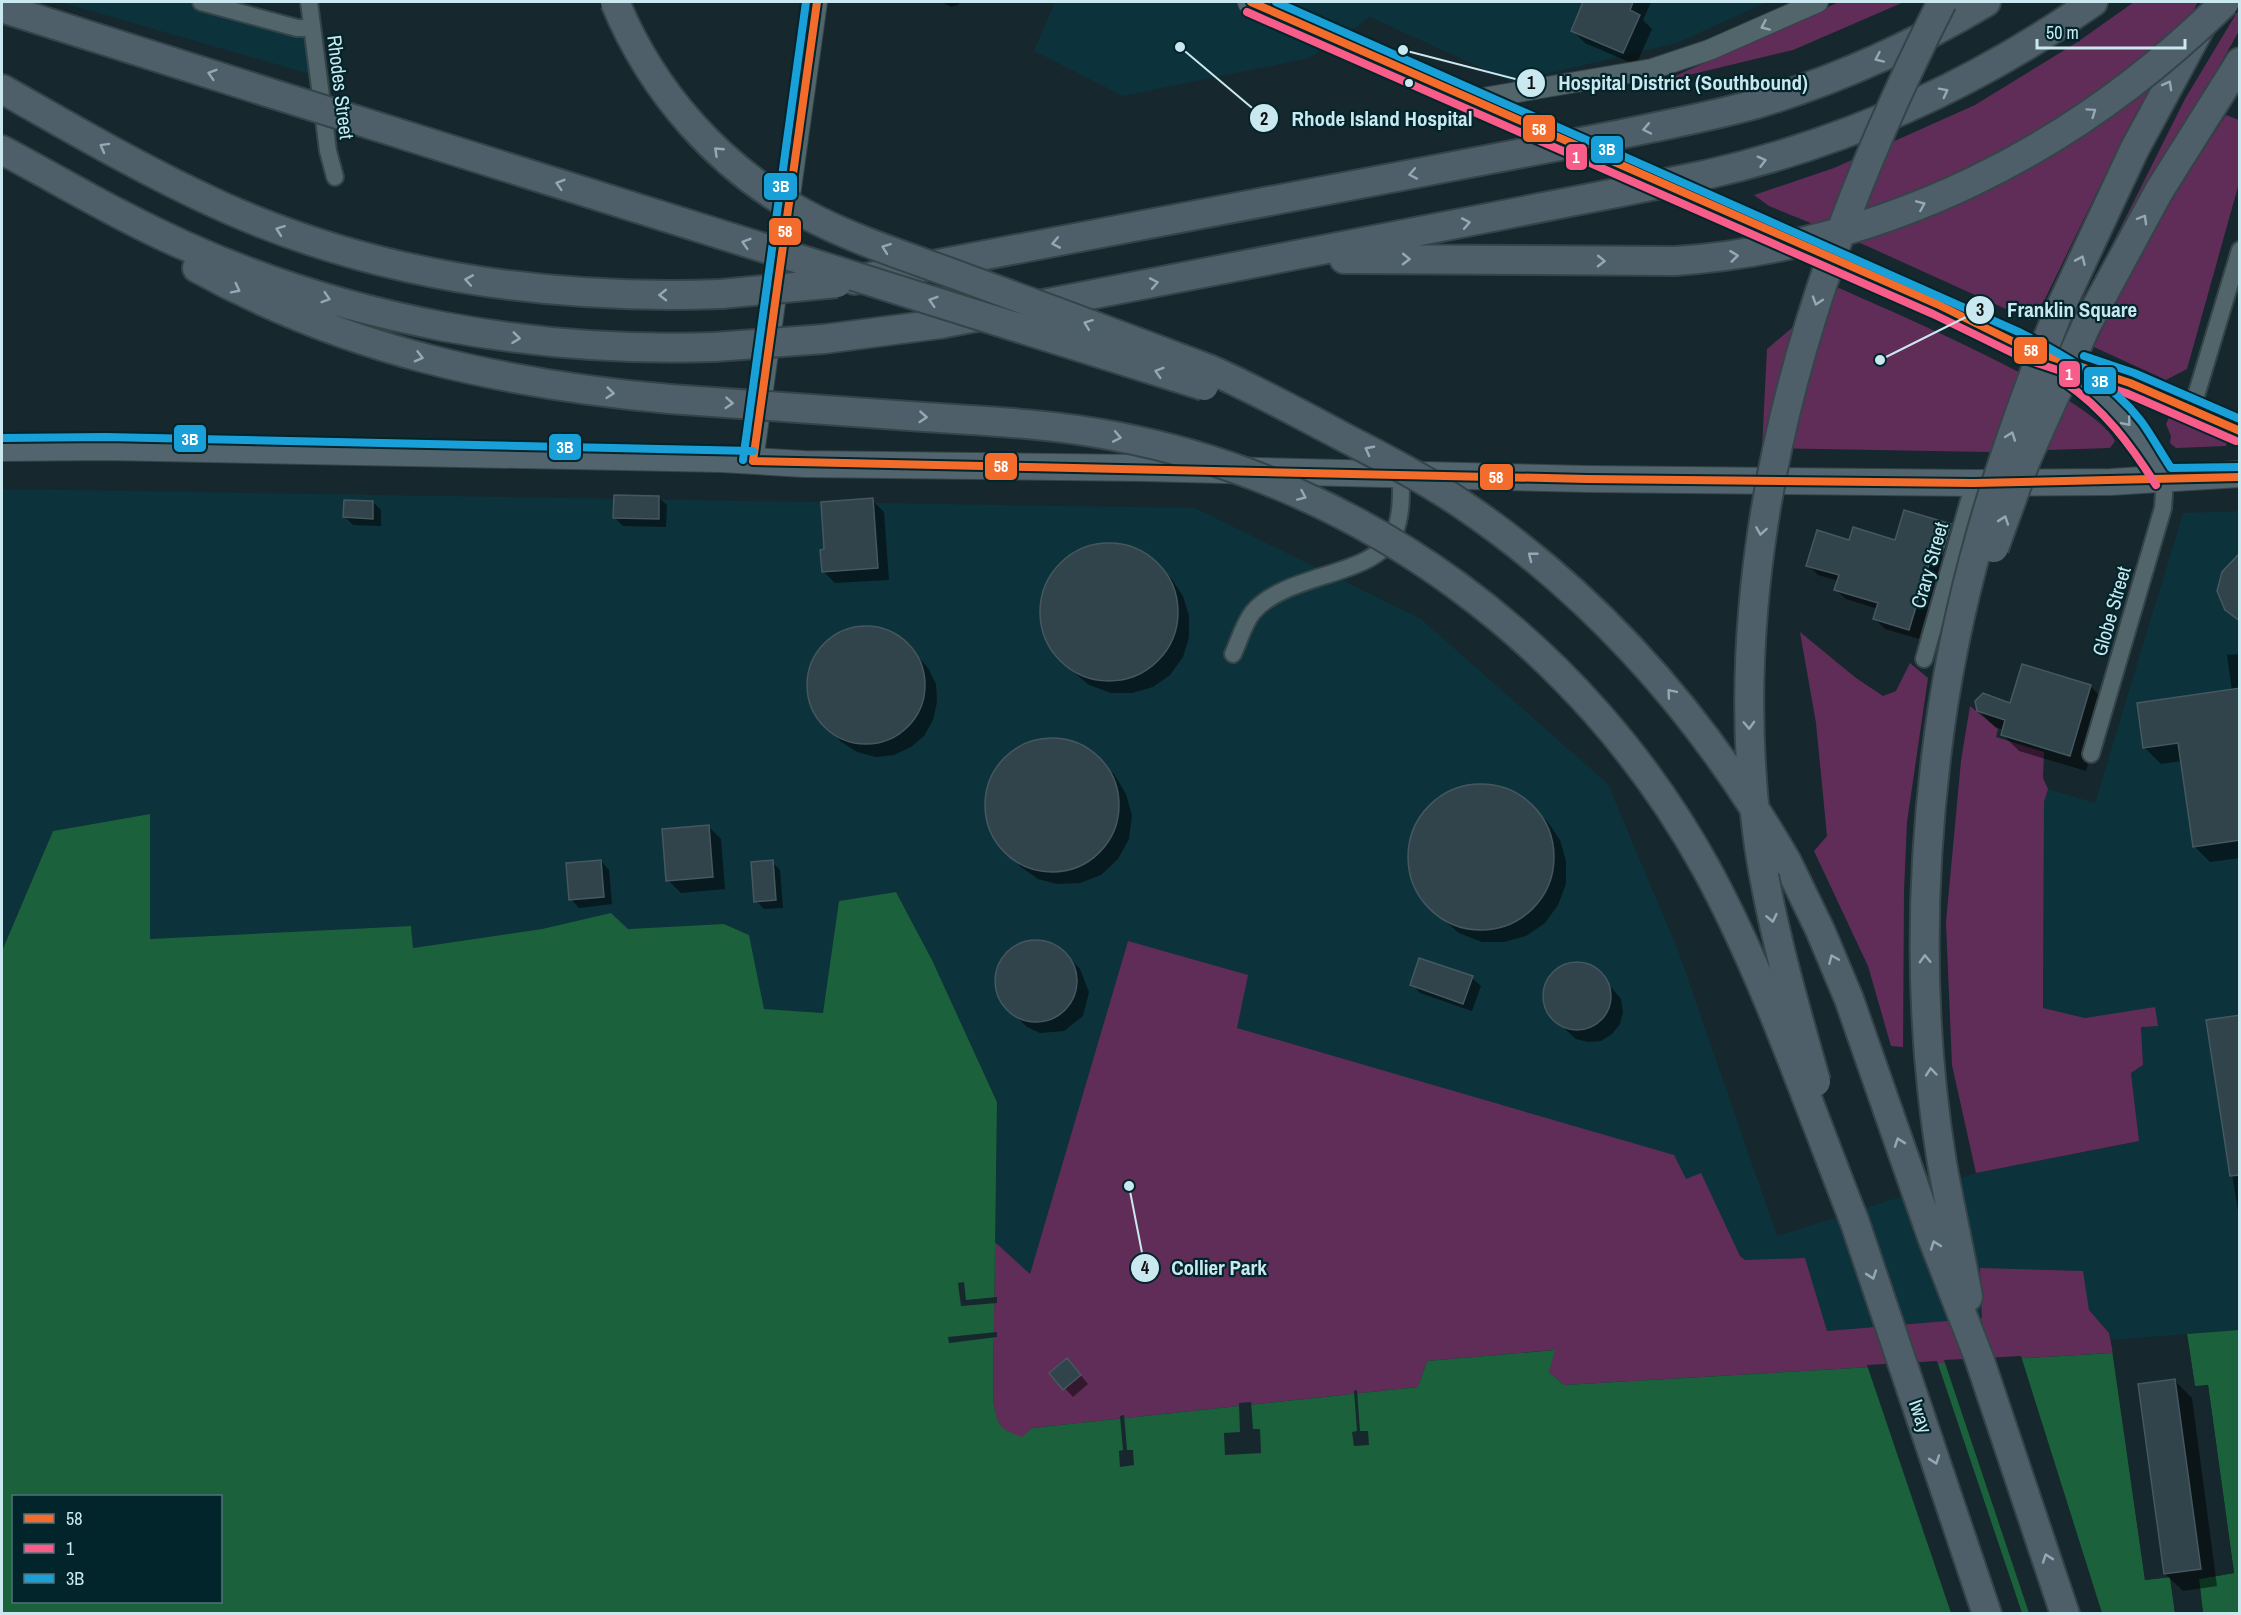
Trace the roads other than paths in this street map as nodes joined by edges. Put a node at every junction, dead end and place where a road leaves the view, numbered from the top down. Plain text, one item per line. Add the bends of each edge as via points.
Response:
1 (201, 2) edge
2 (309, 2) edge
3 (615, 2) edge
4 (817, 2) edge
5 (1251, 2) edge
6 (1818, 2) edge
7 (1942, 2) edge
8 (1986, 2) edge
9 (2093, 2) edge
10 (2216, 2) edge
11 (2225, 2) edge
12 (9, 11) edge
13 (312, 28) junction
14 (2240, 62) edge
15 (2, 89) edge
16 (1472, 100) junction
17 (2, 150) edge
18 (334, 177) dead end
19 (116, 213) junction
20 (2240, 250) edge
21 (1285, 258) junction
22 (2030, 350) junction
23 (2192, 409) junction
24 (1333, 431) junction
25 (2240, 431) edge
26 (2, 448) edge
27 (753, 461) junction
28 (1401, 475) junction
29 (2235, 475) edge
30 (2165, 479) junction
31 (1974, 483) junction
32 (1233, 654) dead end
33 (1924, 659) dead end
34 (2091, 754) dead end
35 (1936, 758) junction
36 (1854, 1220) junction
37 (1979, 1358) junction
38 (1987, 1614) edge
39 (2065, 1614) edge

1 - 13 street via 297,28
2 - 13 street, Rhodes Street
24 -> 3 highway, bridge via 1209,369 849,234 783,201 722,156 684,117 635,46
4 - 27 street
5 - 16 main road
6 -> 16 street via 1709,50 1661,66
7 -> 36 highway, bridge via 1862,177 1813,314 1772,470 1750,631 1750,741 1766,883 1781,956
8 -> 15 highway, bridge via 1899,49 1824,81 1754,104 1612,136 837,283 721,294 623,295 527,288 423,271 360,255 257,221 192,192
21 -> 9 highway, bridge via 1705,175 1804,149 1907,110 2006,58
35 -> 10 highway, bridge via 1950,657 1973,555 2005,452 2058,313 2134,150
21 -> 11 highway, bridge via 1675,261 1754,253 1818,240 1881,221 1958,189 2031,151 2160,61
24 -> 12 highway, bridge via 1248,400
13 - 18 street, Rhodes Street
35 -> 14 highway, bridge via 1963,650 2005,518 2045,415 2134,235
16 - 22 main road via 1937,304
17 - 19 highway
19 -> 21 highway, bridge via 270,280 338,302 481,333 623,347 714,347 824,339 940,324
19 -> 36 highway, bridge via 196,268 231,286 300,319 402,353 479,372 592,392 1039,425 1146,442 1284,487 1379,534 1440,573 1507,624 1578,691 1625,746 1679,823 1737,930
20 - 23 street
22 - 23 main road via 2122,380
22 -> 30 main road via 2105,398 2132,427
23 - 25 main road
37 -> 24 highway, bridge via 1849,999 1820,930 1786,862 1734,776 1689,714 1597,613 1544,565 1469,509
26 - 27 main road
27 - 28 main road
28 - 31 main road
28 - 32 street via 1397,525 1388,544 1363,562 1284,588 1253,613
29 - 30 main road
30 - 31 main road
30 - 34 street, Globe Street via 2163,508
31 - 33 street, Crary Street
37 -> 35 highway via 1933,1090 1924,946 1925,874
36 -> 38 highway, Iway
39 -> 37 highway

